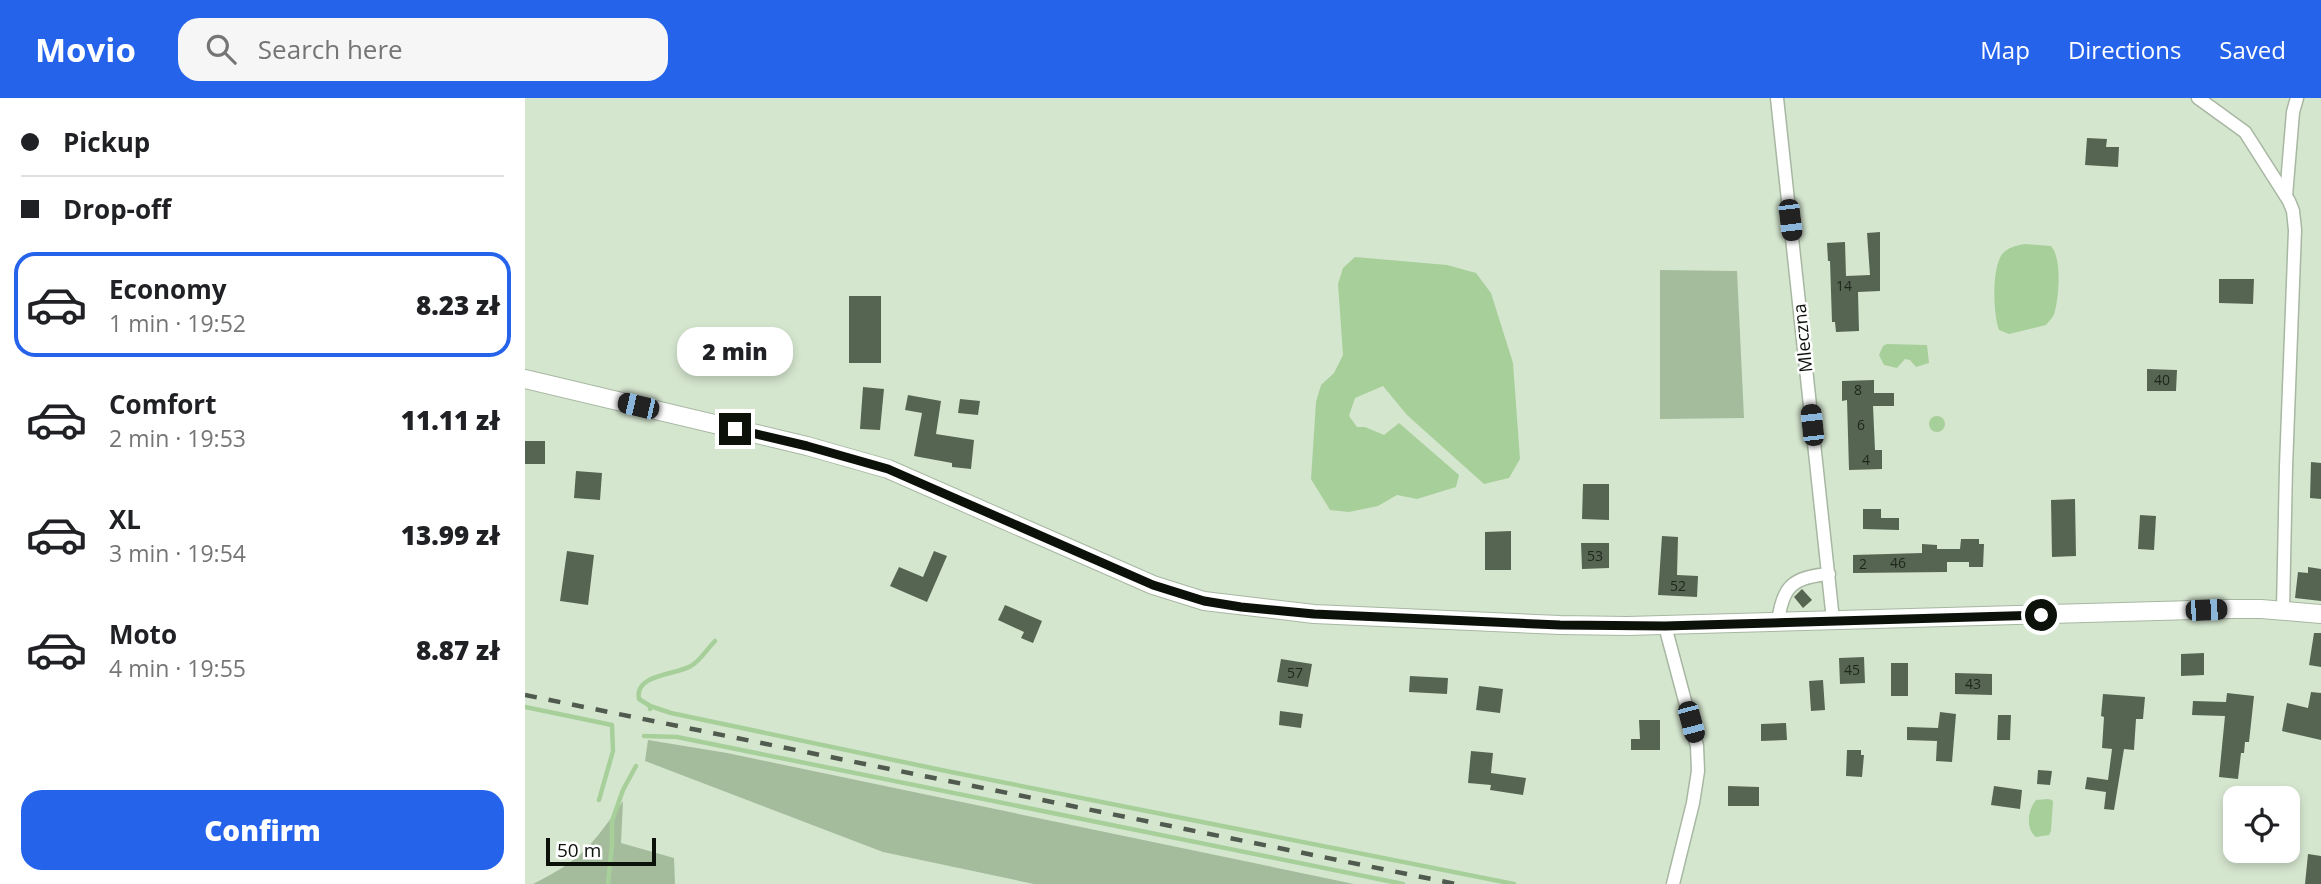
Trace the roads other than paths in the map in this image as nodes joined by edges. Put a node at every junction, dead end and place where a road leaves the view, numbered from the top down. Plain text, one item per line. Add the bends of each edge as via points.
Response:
1 (1777, 98) edge
2 (2198, 98) edge
3 (2297, 98) edge
4 (2286, 196) junction
5 (525, 379) edge
6 (1829, 574) junction
7 (2283, 610) junction
8 (2321, 614) edge
9 (1833, 620) junction
10 (1778, 622) junction
11 (1665, 626) junction
12 (1673, 884) edge

1 - 6 street, Mleczna
2 - 4 street via 2245,132
3 - 4 street
4 - 7 street via 2295,230
5 - 11 main road via 888,469 1153,585 1204,601 1314,614
6 - 9 street, Mleczna
6 - 10 street via 1809,575 1786,590
7 - 8 main road
7 - 9 main road
9 - 10 main road
10 - 11 main road
11 - 12 street via 1697,746 1699,771

